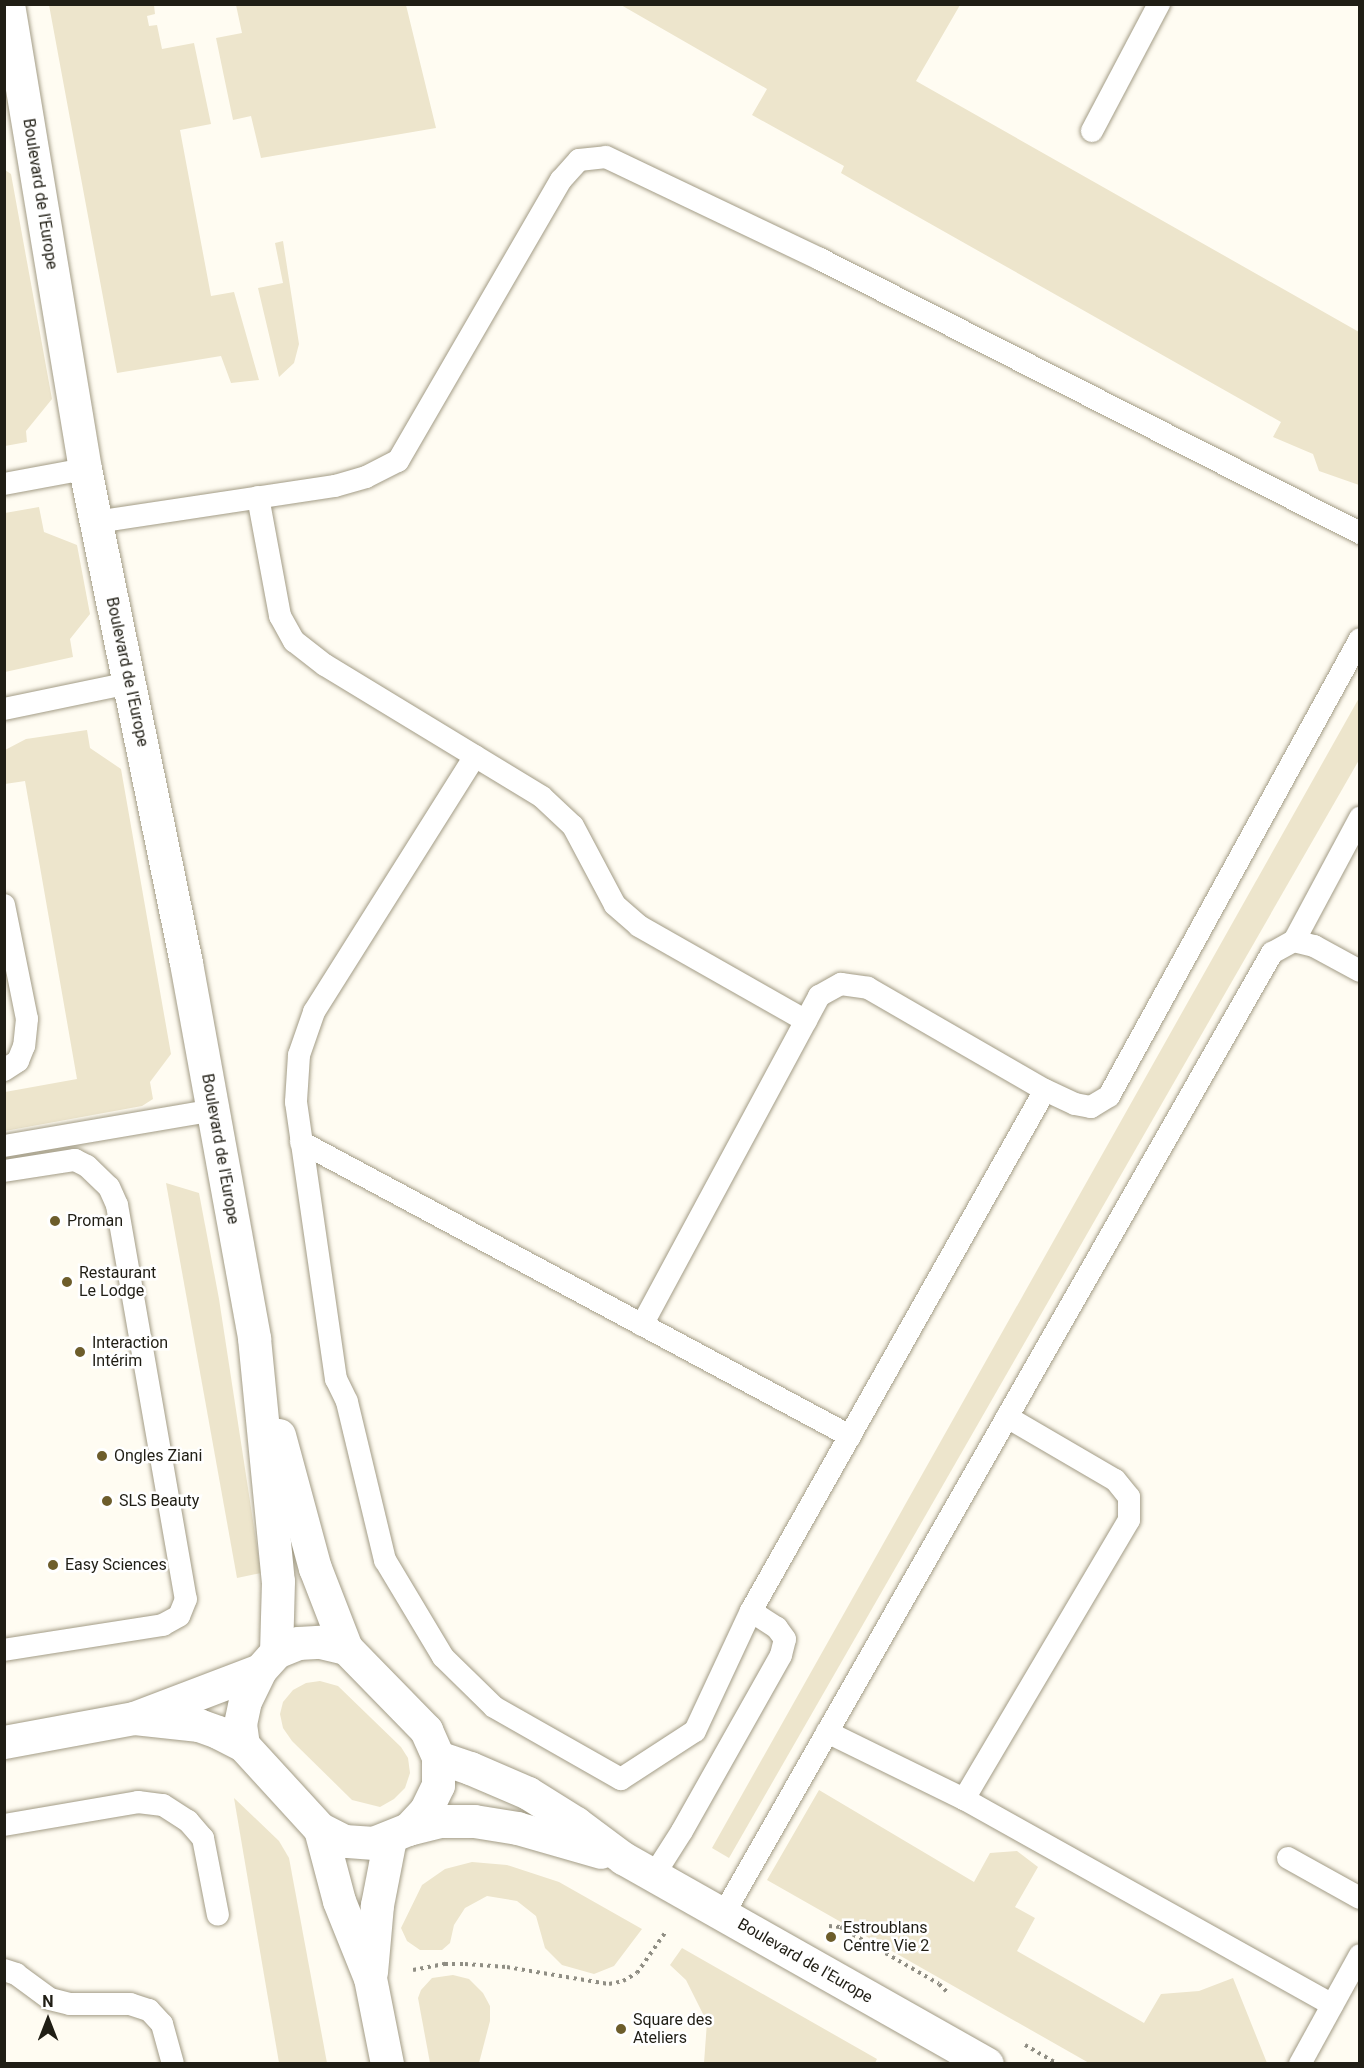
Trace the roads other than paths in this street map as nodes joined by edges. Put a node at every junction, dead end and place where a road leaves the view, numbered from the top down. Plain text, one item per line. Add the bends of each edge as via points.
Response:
1 (8, 4) edge
2 (1159, 4) edge
3 (15, 102) edge
4 (1092, 131) dead end
5 (85, 469) junction
6 (4, 484) edge
7 (258, 497) junction
8 (96, 522) junction
9 (1359, 534) edge
10 (1359, 639) edge
11 (129, 683) junction
12 (4, 709) edge
13 (475, 756) junction
14 (1359, 818) edge
15 (4, 905) edge
16 (1294, 941) junction
17 (1359, 971) edge
18 (806, 1021) junction
19 (4, 1070) edge
20 (1045, 1090) junction
21 (214, 1110) junction
22 (301, 1142) junction
23 (4, 1146) edge
24 (4, 1171) edge
25 (642, 1325) junction
26 (254, 1338) junction
27 (1007, 1417) junction
28 (850, 1436) junction
29 (751, 1611) junction
30 (346, 1648) junction
31 (4, 1650) edge
32 (268, 1661) junction
33 (134, 1718) junction
34 (827, 1731) junction
35 (4, 1742) edge
36 (243, 1745) junction
37 (438, 1757) junction
38 (964, 1799) junction
39 (4, 1825) edge
40 (320, 1829) junction
41 (399, 1833) junction
42 (623, 1858) junction
43 (1288, 1858) dead end
44 (654, 1875) junction
45 (1359, 1898) edge
46 (218, 1915) dead end
47 (723, 1915) junction
48 (1359, 1955) edge
49 (4, 1971) edge
50 (370, 1978) junction
51 (1332, 2004) junction
52 (173, 2064) edge
53 (387, 2064) edge
54 (987, 2064) edge
55 (1300, 2064) edge

1 - 3 street, Boulevard de l'Europe
2 - 4 lane
3 - 5 street, Boulevard de l'Europe
5 - 6 lane
5 - 8 street, Boulevard de l'Europe
7 - 8 lane
7 - 9 lane via 335,486 366,477 398,461 561,180 579,160 606,157 819,259
7 - 13 lane via 280,616 294,641 325,665
8 - 11 street, Boulevard de l'Europe
10 - 20 lane via 1109,1096 1091,1107 1074,1104
11 - 12 lane
11 - 21 street, Boulevard de l'Europe
13 - 18 lane via 542,797 573,826 615,905 639,926
13 - 22 lane via 314,1012 299,1055 296,1102
14 - 16 lane
15 - 19 lane via 27,1019 18,1061
16 - 17 lane via 1314,946
16 - 27 lane via 1272,952
18 - 20 lane via 819,996 841,984 868,988
18 - 25 lane
20 - 28 lane
21 - 23 lane
21 - 26 street, Boulevard de l'Europe
22 - 25 lane
22 - 29 lane via 336,1379 346,1402 385,1560 443,1657 494,1707 621,1779 695,1731
24 - 31 lane via 75,1160 109,1187 117,1205 186,1599 179,1616 163,1625
25 - 28 lane
26 - 30 street, Boulevard de l'Europe via 315,1568
26 - 32 street, Boulevard de l'Europe via 278,1581
27 - 34 lane
27 - 38 lane via 1115,1480 1129,1497 1129,1520
28 - 29 lane
29 - 44 lane via 777,1628 785,1639 781,1655
30 - 32 street via 320,1642 298,1643
30 - 37 street via 426,1730
32 - 33 street
32 - 36 street via 245,1701 240,1724
33 - 35 street
33 - 36 street via 199,1725
34 - 38 lane
34 - 47 lane
36 - 40 street
37 - 41 street via 438,1785 426,1810
37 - 42 street, Boulevard de l'Europe via 528,1793
38 - 51 lane
39 - 46 lane via 138,1802 163,1805 188,1821 202,1838
40 - 41 street via 344,1842 374,1843
40 - 50 street via 339,1901
41 - 42 street, Boulevard de l'Europe via 441,1821 474,1821 517,1828
41 - 50 street via 377,1905
42 - 44 street, Boulevard de l'Europe
43 - 45 lane
44 - 47 street, Boulevard de l'Europe
47 - 54 street, Boulevard de l'Europe
48 - 51 lane
49 - 52 lane via 16,1974 50,1999 70,2004 130,2004 149,2010 162,2024
50 - 53 street
51 - 55 lane

